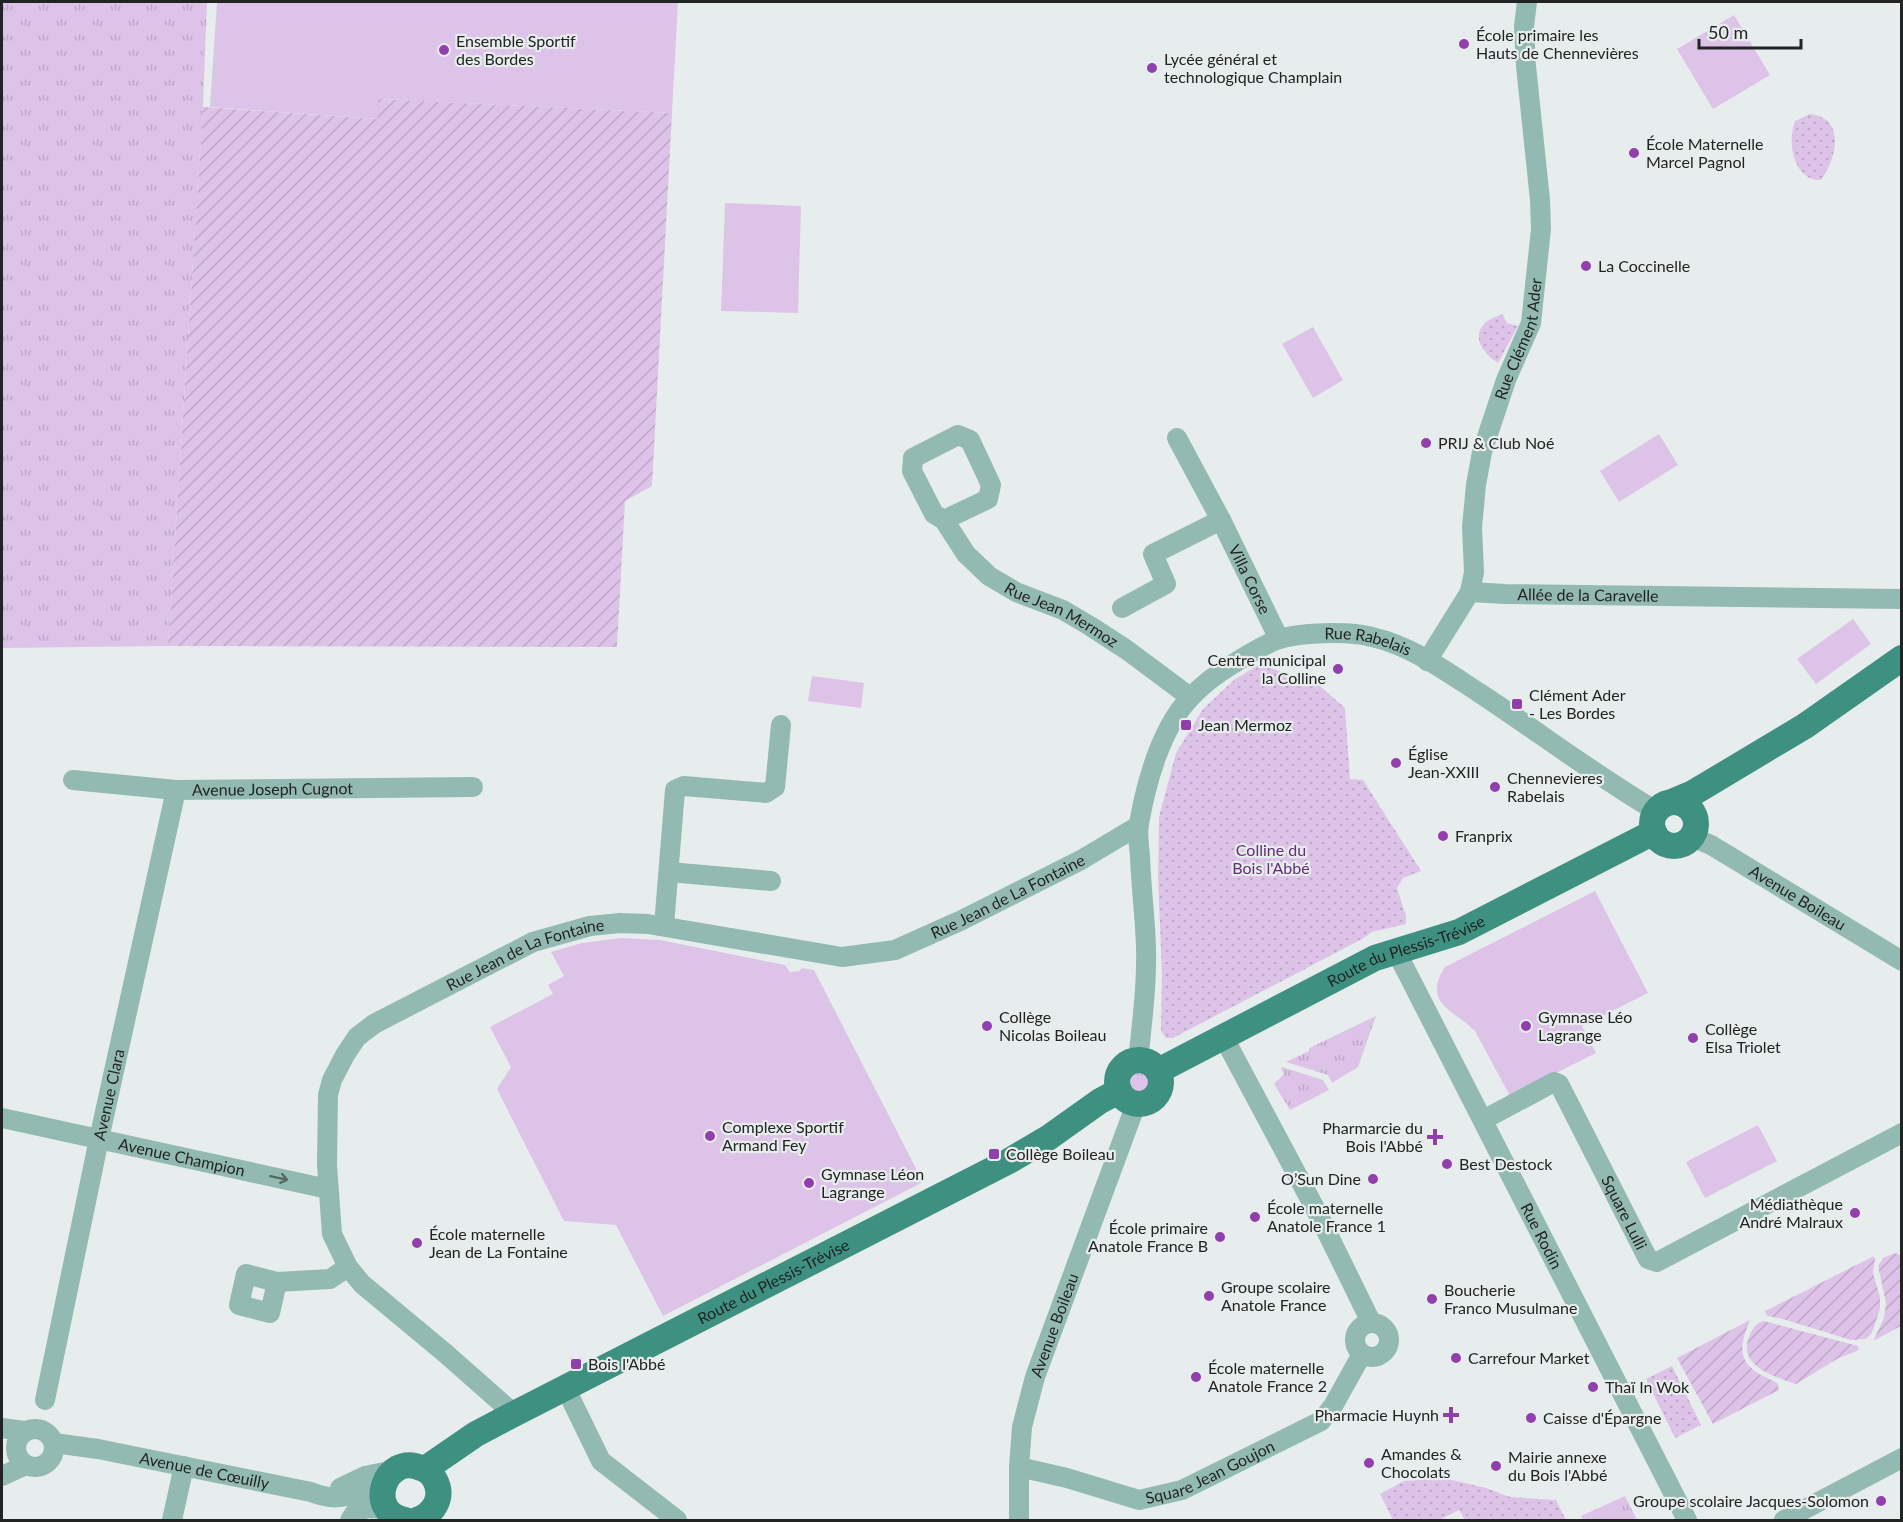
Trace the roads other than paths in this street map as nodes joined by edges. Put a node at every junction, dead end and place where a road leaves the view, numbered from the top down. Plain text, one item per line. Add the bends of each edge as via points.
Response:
1 (1527, 2) edge
2 (1177, 438) dead end
3 (944, 520) junction
4 (1221, 520) junction
5 (1470, 592) junction
6 (1902, 599) edge
7 (1122, 608) dead end
8 (1279, 639) junction
9 (1902, 658) edge
10 (1427, 661) junction
11 (1902, 676) edge
12 (1190, 697) junction
13 (781, 725) dead end
14 (73, 780) dead end
15 (472, 787) dead end
16 (176, 790) junction
17 (1674, 819) junction
18 (1138, 826) junction
19 (669, 872) junction
20 (771, 881) dead end
21 (664, 926) junction
22 (1396, 951) junction
23 (1900, 955) edge
24 (1223, 1036) junction
25 (1148, 1066) junction
26 (1127, 1097) junction
27 (2, 1118) edge
28 (1483, 1120) junction
29 (1902, 1133) edge
30 (99, 1139) junction
31 (328, 1189) junction
32 (348, 1268) junction
33 (278, 1282) dead end
34 (1371, 1322) junction
35 (1362, 1354) junction
36 (566, 1387) junction
37 (514, 1414) junction
38 (2, 1428) edge
39 (30, 1443) edge
40 (1902, 1458) edge
41 (184, 1466) junction
42 (2, 1467) edge
43 (1019, 1467) junction
44 (425, 1469) junction
45 (394, 1470) junction
46 (2, 1476) edge
47 (311, 1492) junction
48 (392, 1508) edge
49 (433, 1515) edge
50 (172, 1521) edge
51 (350, 1521) edge
52 (677, 1521) edge
53 (1019, 1521) edge
54 (1687, 1521) edge
55 (1784, 1521) edge

1 - 5 street, Rue Clément Ader via 1526,66 1540,201 1540,250 1531,323 1506,380 1482,452 1472,527 1474,572
2 - 4 street, Villa Corse
3 - 3 street via 988,499 991,485 970,440 958,435 913,458 912,471 934,514
3 - 12 street, Rue Jean Mermoz via 966,554 989,576 1090,626
4 - 7 street via 1153,554 1166,584
4 - 8 street, Villa Corse
5 - 6 street, Allée de la Caravelle
5 - 10 street, Rue Clément Ader
8 - 10 street, Rue Rabelais via 1353,634 1405,648
8 - 12 street, Rue Rabelais via 1218,673
9 - 17 main road, Route du Plessis-Trévise via 1805,726 1693,794
10 - 17 street, Rue Rabelais via 1579,763
11 - 17 main road, Route du Plessis-Trévise via 1815,736
12 - 18 street, Rue Rabelais via 1176,714 1158,753
13 - 19 street via 775,787 766,793 684,786 675,790
14 - 16 street, Avenue Joseph Cugnot
15 - 16 street, Avenue Joseph Cugnot
16 - 30 street, Avenue Clara
17 - 22 main road, Route du Plessis-Trévise via 1459,932
17 - 23 street, Avenue Boileau via 1710,845
18 - 21 street, Rue Jean de La Fontaine via 1081,860 895,950 842,957
18 - 25 street, Rue Rabelais
19 - 20 street
19 - 21 street
21 - 31 street, Rue Jean de La Fontaine via 590,926 533,942 374,1024 357,1037 345,1054 328,1095
22 - 24 main road, Route du Plessis-Trévise
22 - 28 street, Rue Rodin
24 - 25 main road, Route du Plessis-Trévise
24 - 34 street
25 - 26 main road via 1132,1062 1121,1070 1118,1077
25 - 26 main road via 1161,1080 1158,1093 1147,1102
26 - 36 main road, Route du Plessis-Trévise via 1100,1101 1009,1161
26 - 43 street, Avenue Boileau via 1134,1112 1035,1377 1022,1427
27 - 30 street, Avenue Champion
28 - 29 street, Square Lulli via 1554,1082 1559,1084 1648,1259 1657,1262
28 - 54 street, Rue Rodin
30 -> 31 street, Avenue Champion
30 - 39 street, Avenue Clara via 45,1400
31 - 32 street, Rue Jean de La Fontaine via 332,1234
32 - 33 street via 330,1279
32 - 37 street, Rue Jean de La Fontaine
34 - 35 street via 1360,1327 1355,1338
34 - 35 street via 1384,1327 1390,1341 1377,1357
35 - 43 street, Square Jean Goujon via 1321,1421 1182,1490 1139,1500
36 - 37 main road, Route du Plessis-Trévise
36 - 52 street via 601,1461
37 - 44 main road, Route du Plessis-Trévise
38 - 39 street, Avenue de Cœuilly
39 - 41 street, Avenue de Cœuilly via 63,1455 98,1449
39 - 42 street
39 - 46 street
40 - 55 street
41 - 47 street, Avenue de Cœuilly
41 - 50 street
43 - 53 street, Avenue Boileau
44 - 45 main road via 409,1465
44 - 49 main road via 438,1489
45 - 47 street, Avenue de Cœuilly via 365,1476 337,1489
45 - 48 main road via 383,1486
47 - 48 street, Avenue de Cœuilly via 337,1499 363,1490
48 - 51 street via 368,1508 356,1512

